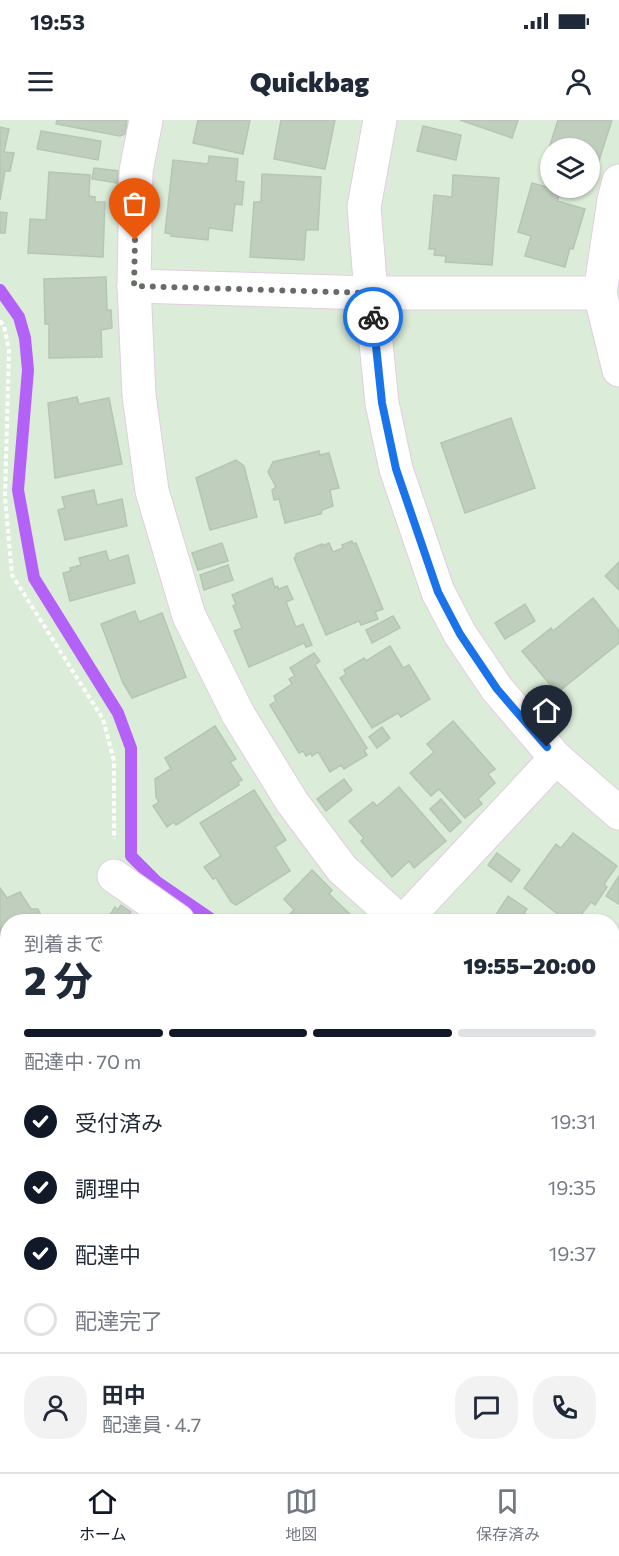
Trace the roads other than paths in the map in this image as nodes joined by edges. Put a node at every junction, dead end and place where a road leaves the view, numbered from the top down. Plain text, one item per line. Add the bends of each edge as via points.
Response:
1 (146, 120) edge
2 (380, 120) edge
3 (619, 181) edge
4 (134, 286) junction
5 (370, 293) junction
6 (600, 293) junction
7 (619, 370) edge
8 (556, 758) junction
9 (619, 813) edge
10 (114, 876) road end
11 (168, 914) edge
12 (394, 914) edge
13 (409, 914) edge

1 - 4 street via 136,171
2 - 5 street via 364,207
3 - 6 street
4 - 5 street
4 - 12 street via 139,395 152,491 189,616 238,714 292,802 342,869
5 - 6 street
5 - 8 street via 382,403 396,469 438,592 460,634 497,689
6 - 7 street
8 - 9 street
8 - 13 street
10 - 11 street

